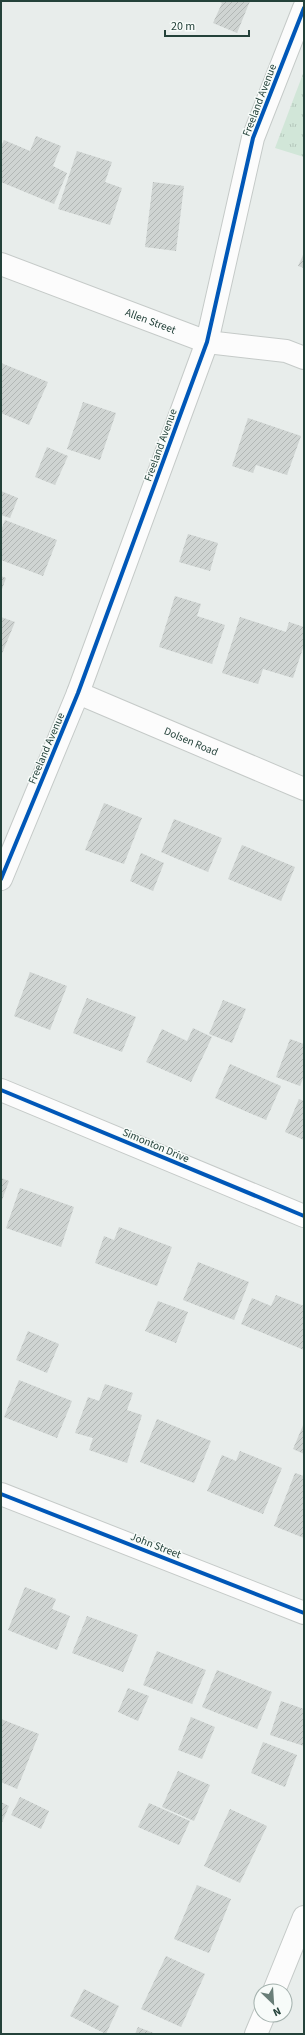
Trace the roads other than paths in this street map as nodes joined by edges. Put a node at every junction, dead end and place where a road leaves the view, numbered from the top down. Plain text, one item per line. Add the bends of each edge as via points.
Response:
1 (304, 8) edge
2 (1, 264) edge
3 (207, 342) junction
4 (304, 358) edge
5 (78, 693) junction
6 (304, 789) edge
7 (1, 879) edge
8 (1, 1090) edge
9 (304, 1216) edge
10 (1, 1494) edge
11 (304, 1613) edge
12 (304, 1917) edge
13 (277, 1983) edge
14 (261, 2023) edge
15 (256, 2034) edge

1 - 3 street, Freeland Avenue via 253,138
2 - 3 street, Allen Street
3 - 4 street, Allen Street via 286,350
3 - 5 street, Freeland Avenue
5 - 6 street, Dolsen Road
5 - 7 street, Freeland Avenue
8 - 9 street, Simonton Drive
10 - 11 street, John Street
12 - 13 street
14 - 15 street

